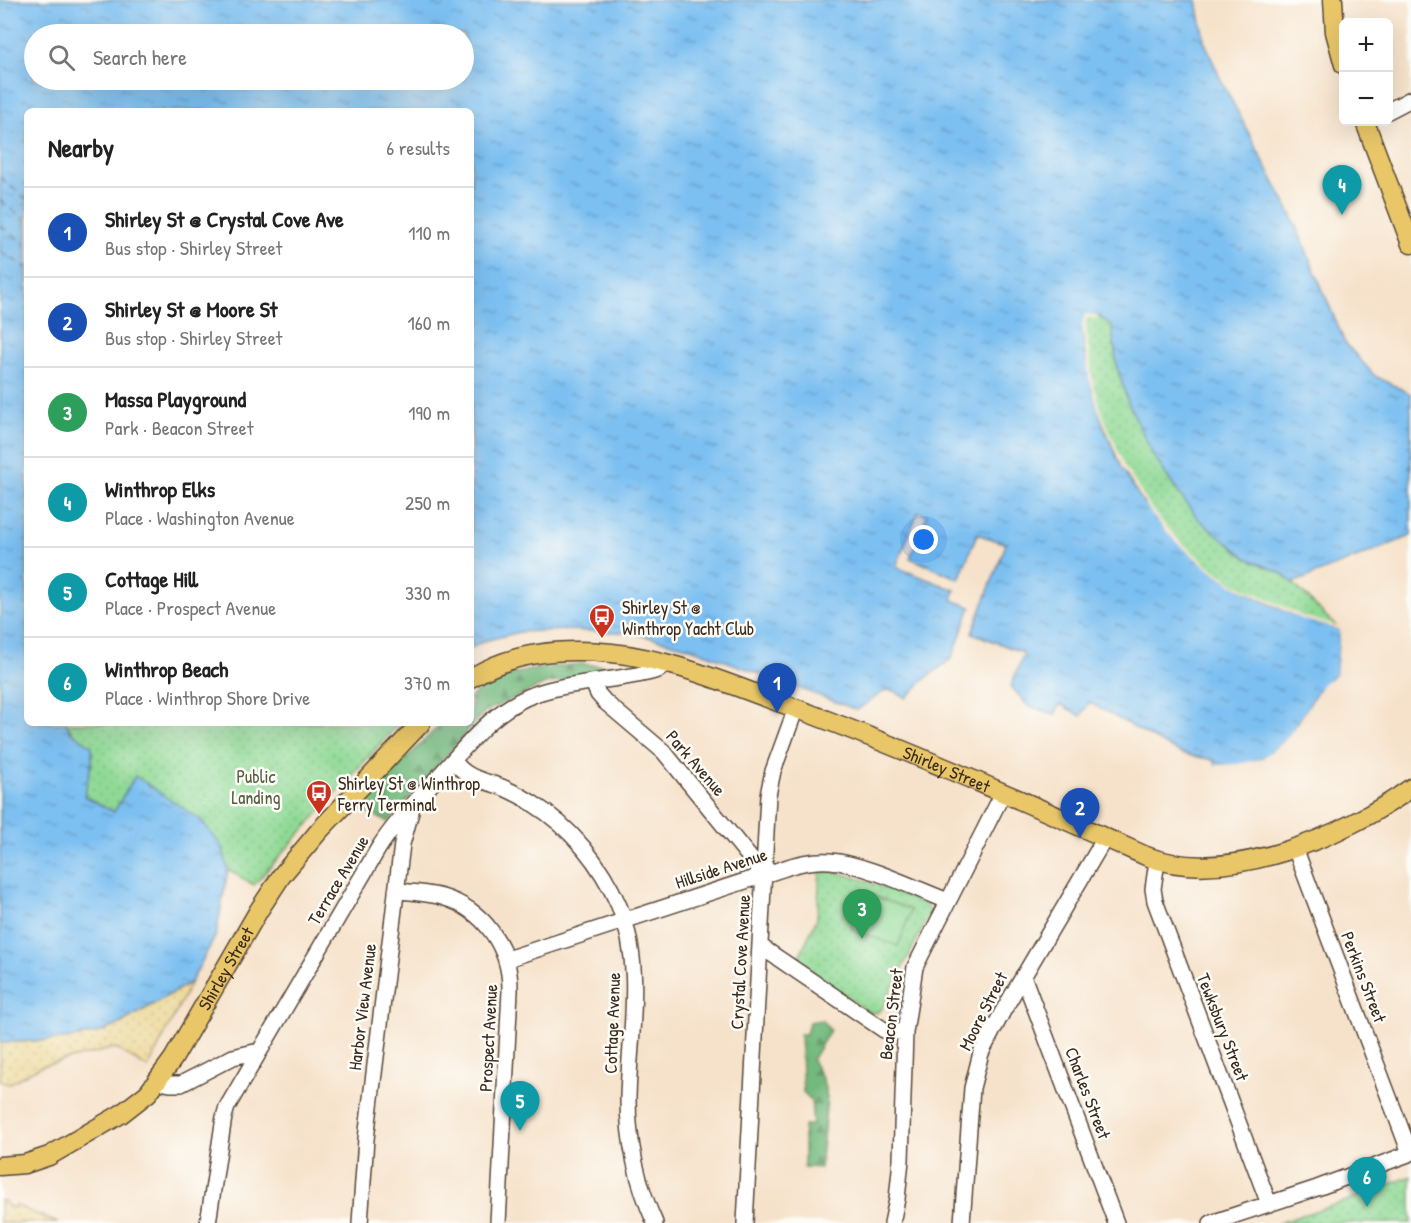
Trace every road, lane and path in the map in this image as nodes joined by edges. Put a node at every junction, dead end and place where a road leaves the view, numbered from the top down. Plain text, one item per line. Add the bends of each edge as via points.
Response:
1 (1332, 0) edge
2 (1339, 47) edge
3 (1411, 99) edge
4 (1393, 109) edge
5 (1367, 126) edge
6 (1411, 244) edge
7 (666, 664) junction
8 (474, 676) edge
9 (593, 683) junction
10 (795, 708) junction
11 (419, 726) edge
12 (454, 760) junction
13 (1411, 788) edge
14 (1003, 793) junction
15 (418, 799) junction
16 (1105, 838) junction
17 (1295, 848) junction
18 (1157, 861) junction
19 (764, 875) junction
20 (396, 891) junction
21 (948, 901) junction
22 (624, 921) junction
23 (760, 946) junction
24 (507, 959) junction
25 (1023, 976) junction
26 (905, 1033) junction
27 (259, 1051) junction
28 (158, 1082) junction
29 (1411, 1153) edge
30 (0, 1166) edge
31 (1269, 1204) junction
32 (208, 1223) edge
33 (360, 1223) edge
34 (498, 1223) edge
35 (655, 1223) edge
36 (745, 1223) edge
37 (892, 1223) edge
38 (962, 1223) edge
39 (1116, 1223) edge
40 (1211, 1223) edge

1 - 2 main road
3 - 4 street
5 - 6 main road
7 - 8 main road, Shirley Street via 610,653 543,654 500,663
7 - 9 street, Terrace Avenue via 647,673
7 - 10 main road, Shirley Street
9 - 12 street, Terrace Avenue via 547,691 519,701 488,723
9 - 19 street, Park Avenue via 601,698 669,758
10 - 14 main road, Shirley Street
10 - 19 street, Crystal Cove Avenue via 770,785
11 - 28 main road, Shirley Street via 282,875
12 - 15 street, Terrace Avenue
12 - 22 street, Cottage Avenue via 463,771 533,804 567,830 597,866
13 - 17 main road, Shirley Street via 1362,819
14 - 16 main road, Shirley Street
14 - 21 street, Beacon Street
15 - 20 street, Harbor View Avenue via 403,835
15 - 27 street, Terrace Avenue via 378,849
16 - 18 main road, Shirley Street
16 - 25 street, Moore Street
17 - 18 main road, Shirley Street via 1211,866
17 - 29 street, Perkins Street
18 - 31 street, Tewksbury Street via 1155,901
19 - 21 street, Hillside Avenue via 801,864 833,861
19 - 22 street, Hillside Avenue
19 - 23 street, Crystal Cove Avenue
20 - 24 street, Prospect Avenue via 442,897 474,913 495,937
20 - 33 street, Harbor View Avenue via 366,1139
21 - 26 street, Beacon Street via 915,967
22 - 24 street, Hillside Avenue
22 - 35 street, Cottage Avenue via 634,980 628,1096 631,1142 638,1179
23 - 26 street via 884,1030
23 - 36 street, Crystal Cove Avenue
24 - 34 street, Prospect Avenue via 510,984
25 - 38 street, Moore Street via 986,1043 975,1076
25 - 39 street, Charles Street
26 - 37 street, Beacon Street via 901,1160
27 - 28 street via 233,1058 181,1084
27 - 32 street, Terrace Avenue via 224,1114
28 - 30 main road, Shirley Street via 129,1109 54,1153 30,1163
29 - 31 street
31 - 40 street

